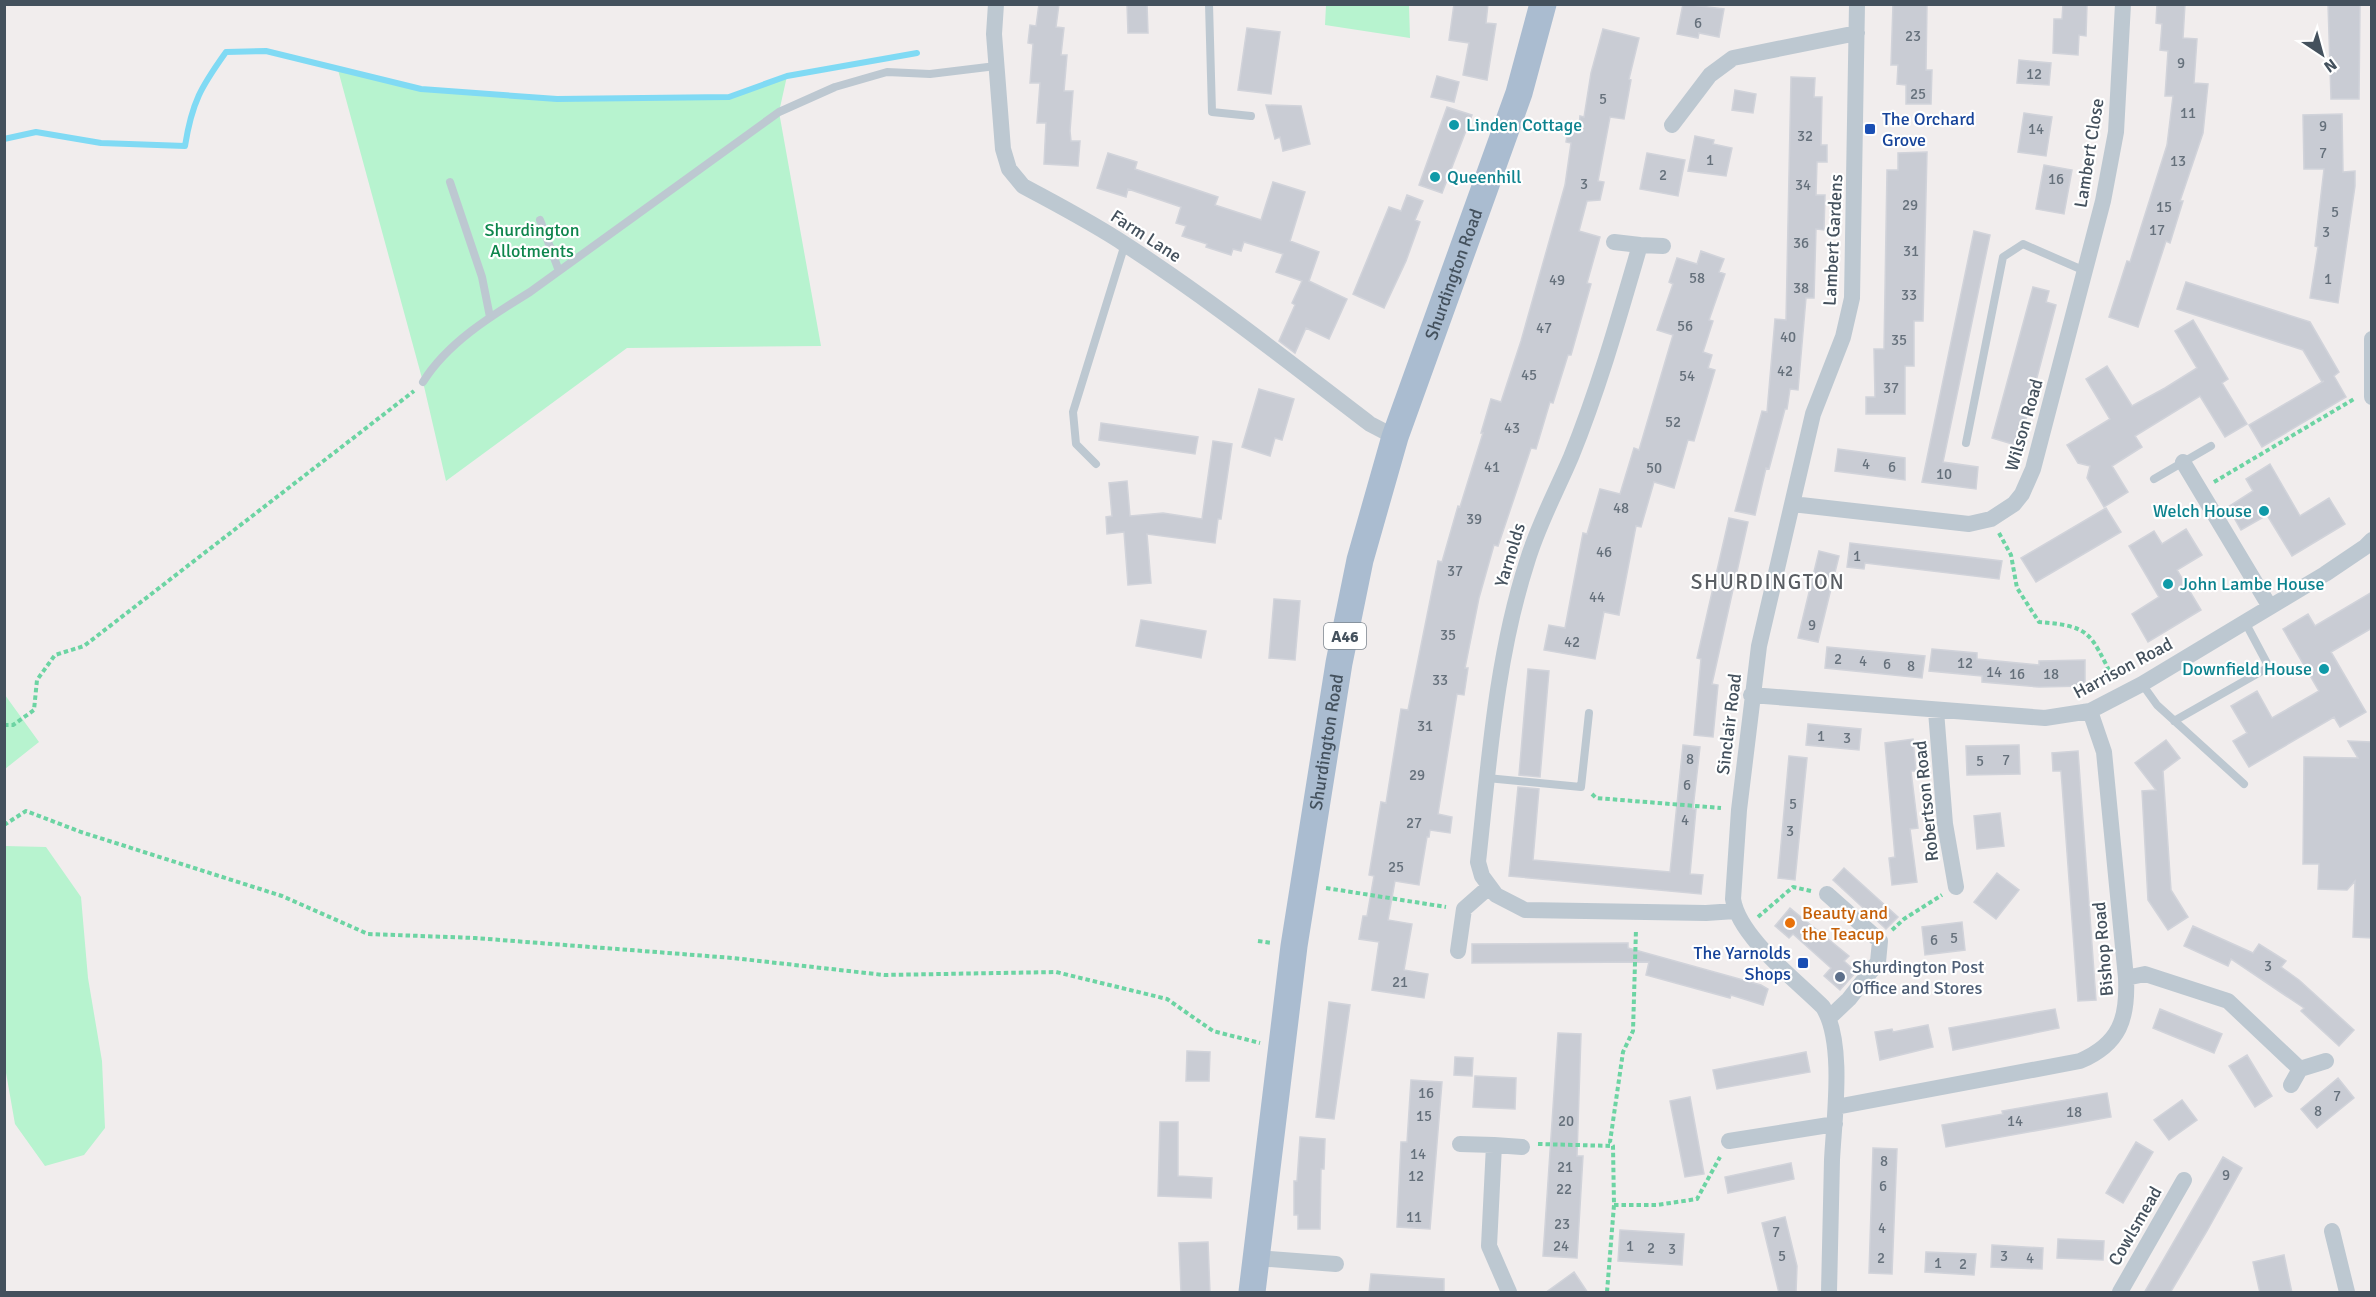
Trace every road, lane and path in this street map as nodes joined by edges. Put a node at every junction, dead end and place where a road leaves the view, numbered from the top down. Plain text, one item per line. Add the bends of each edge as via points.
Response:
1 (996, 4) edge
2 (1209, 4) edge
3 (1543, 4) edge
4 (1857, 4) edge
5 (2123, 4) edge
6 (1857, 33) junction
7 (996, 66) junction
8 (1251, 116) dead end
9 (1672, 125) dead end
10 (450, 182) dead end
11 (540, 220) dead end
12 (1614, 242) dead end
13 (1125, 244) junction
14 (1640, 245) junction
15 (1663, 246) dead end
16 (559, 271) junction
17 (2085, 271) junction
18 (490, 317) junction
19 (2372, 339) edge
20 (423, 382) joint
21 (2371, 394) edge
22 (1395, 437) junction
23 (1966, 443) dead end
24 (2211, 446) dead end
25 (2183, 462) junction
26 (1096, 464) dead end
27 (2154, 479) dead end
28 (2200, 490) junction
29 (1792, 504) junction
30 (1991, 519) junction
31 (2372, 540) edge
32 (2270, 607) junction
33 (2245, 622) junction
34 (2142, 684) junction
35 (1751, 695) junction
36 (2121, 695) junction
37 (1936, 711) junction
38 (2090, 711) junction
39 (1589, 713) dead end
40 (2174, 721) junction
41 (4, 725) edge
42 (1487, 778) junction
43 (2244, 784) dead end
44 (1581, 787) junction
45 (1739, 810) junction
46 (4, 825) edge
47 (1304, 884) junction
48 (1489, 887) junction
49 (1956, 887) joint
50 (1827, 894) joint
51 (1464, 909) junction
52 (1735, 911) junction
53 (1636, 912) junction
54 (1744, 929) junction
55 (1880, 940) junction
56 (1458, 951) dead end
57 (2126, 978) junction
58 (1830, 1017) junction
59 (1232, 1038) dead end
60 (2326, 1061) dead end
61 (2300, 1069) junction
62 (2291, 1085) dead end
63 (1836, 1107) junction
64 (1835, 1124) junction
65 (1729, 1141) joint
66 (1460, 1144) dead end
67 (1494, 1145) junction
68 (1613, 1146) junction
69 (1522, 1147) joint
70 (2184, 1180) dead end
71 (1614, 1205) junction
72 (2332, 1231) dead end
73 (1256, 1257) junction
74 (1336, 1264) dead end
75 (1252, 1293) edge
76 (1509, 1293) edge
77 (1607, 1293) edge
78 (1829, 1293) edge
79 (2120, 1293) edge
80 (2347, 1293) edge

1 - 7 street, Farm Lane
2 - 8 lane via 1212,112
3 - 22 main road, Shurdington Road / A46 via 1519,93
4 - 6 street, Lambert Gardens
5 - 17 street, Lambert Close via 2116,132
6 - 9 street via 1733,58 1710,75
6 - 29 street, Lambert Gardens via 1852,298 1843,337 1813,414
7 - 13 street, Farm Lane via 1003,149 1015,178
7 - 16 lane via 930,74 887,72 835,87 779,112
10 - 18 lane via 482,277
11 - 16 lane
12 - 14 street
13 - 22 street, Farm Lane via 1370,424
13 - 26 lane via 1072,412 1076,444
14 - 15 street
14 - 42 street, Yarnolds via 1590,404 1526,563 1507,640
16 - 18 lane
17 - 23 lane via 2023,244 2003,257
17 - 30 street, Wilson Road via 2029,482 2014,504
18 - 20 lane via 436,361
19 - 21 street
20 - 41 path via 383,417 84,646 55,655 37,680 34,710 13,725
21 - 28 path
22 - 47 main road, Shurdington Road / A46 via 1358,571 1339,663
24 - 25 lane
25 - 27 lane
25 - 28 street
28 - 32 street
29 - 30 street, Wilson Road via 1958,524
29 - 35 street, Sinclair Road
30 - 36 path via 2011,555 2017,588 2039,622 2071,624 2091,635
31 - 32 street, Harrison Road via 2353,557
32 - 33 street, Harrison Road
33 - 34 street, Harrison Road
33 - 40 lane via 2269,667
34 - 36 street, Harrison Road
34 - 40 lane
35 - 37 street, Harrison Road
35 - 45 street, Sinclair Road
36 - 38 street, Harrison Road
37 - 38 street, Harrison Road via 2045,718
37 - 49 street, Robertson Road via 1945,824
38 - 57 street, Bishop Road via 2104,752
39 - 44 lane
40 - 43 lane
42 - 44 lane
42 - 48 street, Yarnolds via 1479,862
44 - 45 path via 1596,798
45 - 52 street, Sinclair Road
46 - 59 path via 26,811 282,896 368,934 475,938 733,958 884,975 1056,972 1167,999 1213,1031
47 - 51 path
47 - 73 main road, Shurdington Road / A46
48 - 51 street
48 - 53 street via 1505,902 1526,910
49 - 55 path via 1904,919
50 - 54 path via 1793,887
50 - 55 street
51 - 56 street
52 - 53 street
52 - 54 street, Sinclair Road
53 - 68 path via 1633,1031 1623,1052 1610,1142
54 - 58 street, Sinclair Road
55 - 58 street via 1878,962
57 - 61 street via 2145,974 2228,1001
57 - 63 street, Bishop Road via 2127,1004 2121,1025 2109,1043 2091,1057 2022,1074
58 - 63 street
60 - 61 street
61 - 62 street
63 - 64 street
64 - 65 street
64 - 78 street
65 - 71 path via 1696,1199 1657,1205
66 - 67 street
67 - 69 street
67 - 76 street via 1489,1246
68 - 69 path
68 - 71 path
70 - 79 street, Cowlsmead
71 - 77 path
72 - 80 street
73 - 74 street
73 - 75 main road, Shurdington Road / A46

